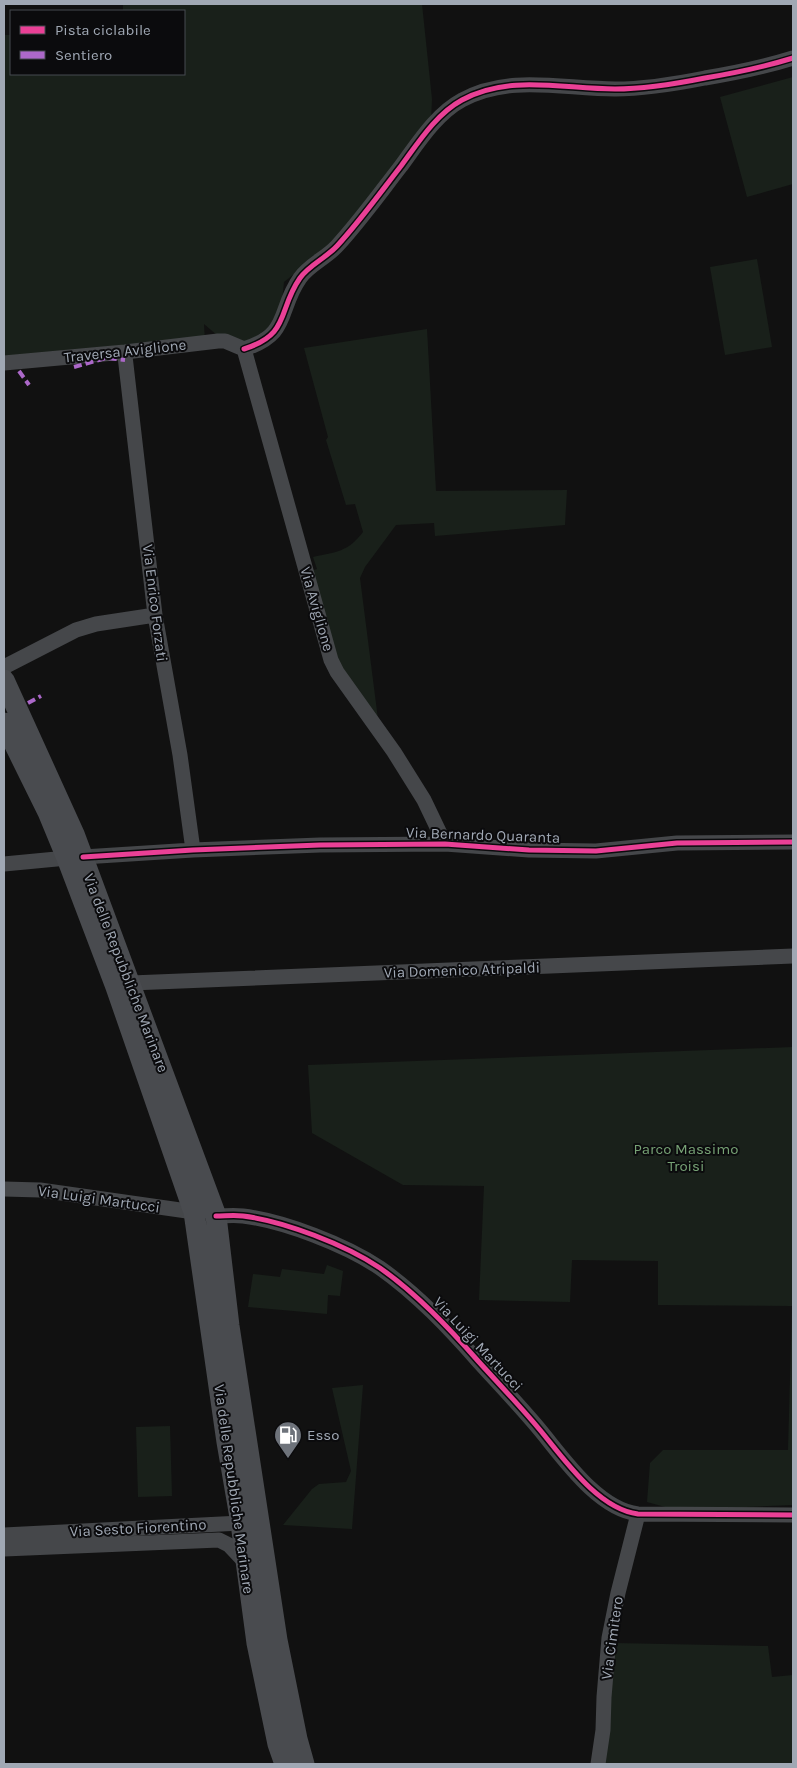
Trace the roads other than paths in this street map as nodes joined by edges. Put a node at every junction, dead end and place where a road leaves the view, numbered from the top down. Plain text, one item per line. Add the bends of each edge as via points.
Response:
1 (793, 58) edge
2 (244, 349) junction
3 (125, 356) dead end
4 (4, 363) edge
5 (155, 615) junction
6 (4, 667) edge
7 (4, 680) edge
8 (4, 723) edge
9 (793, 842) edge
10 (445, 844) junction
11 (193, 850) junction
12 (75, 857) junction
13 (4, 864) edge
14 (793, 956) edge
15 (124, 986) junction
16 (4, 1189) edge
17 (194, 1212) junction
18 (216, 1216) junction
19 (638, 1514) junction
20 (793, 1515) edge
21 (248, 1529) junction
22 (4, 1535) edge
23 (219, 1540) junction
24 (4, 1549) edge
25 (245, 1562) junction
26 (285, 1764) edge
27 (304, 1764) edge
28 (598, 1764) edge

1 - 2 street via 664,86 615,90 514,84 462,100 422,138 336,248 301,276 280,324 271,336
2 - 4 street, Traversa Aviglione via 218,341
2 - 10 street, Via Aviglione via 331,660 424,800
3 - 5 street, Via Enrico Forzati
5 - 6 street via 76,630
5 - 11 street, Via Enrico Forzati
7 - 12 main road, Via delle Repubbliche Marinare via 74,834
8 - 12 main road, Via delle Repubbliche Marinare via 48,812
9 - 10 street, Via Bernardo Quaranta via 677,843 596,851
10 - 11 street, Via Bernardo Quaranta
11 - 12 street, Via Bernardo Quaranta
12 - 13 street, Via Bernardo Quaranta
12 - 15 main road, Via delle Repubbliche Marinare
14 - 15 street, Via Domenico Atripaldi
15 - 17 main road, Via delle Repubbliche Marinare
15 - 18 main road, Via delle Repubbliche Marinare
16 - 17 street, Via Luigi Martucci via 40,1190
17 - 18 main road
17 - 21 main road, Via delle Repubbliche Marinare via 227,1442
18 - 19 street, Via Luigi Martucci via 242,1216 306,1233 381,1268 450,1330 577,1475 618,1508
18 - 21 main road, Via delle Repubbliche Marinare
19 - 20 street, Via Luigi Martucci
19 - 28 street, Via Cimitero via 609,1638
21 - 22 street, Via Sesto Fiorentino
21 - 23 street, Via Sesto Fiorentino
21 - 25 main road, Via delle Repubbliche Marinare
21 - 27 main road, Via delle Repubbliche Marinare
23 - 24 street, Via Sesto Fiorentino
23 - 25 street, Via Sesto Fiorentino via 229,1545
25 - 26 main road, Via delle Repubbliche Marinare via 257,1643

